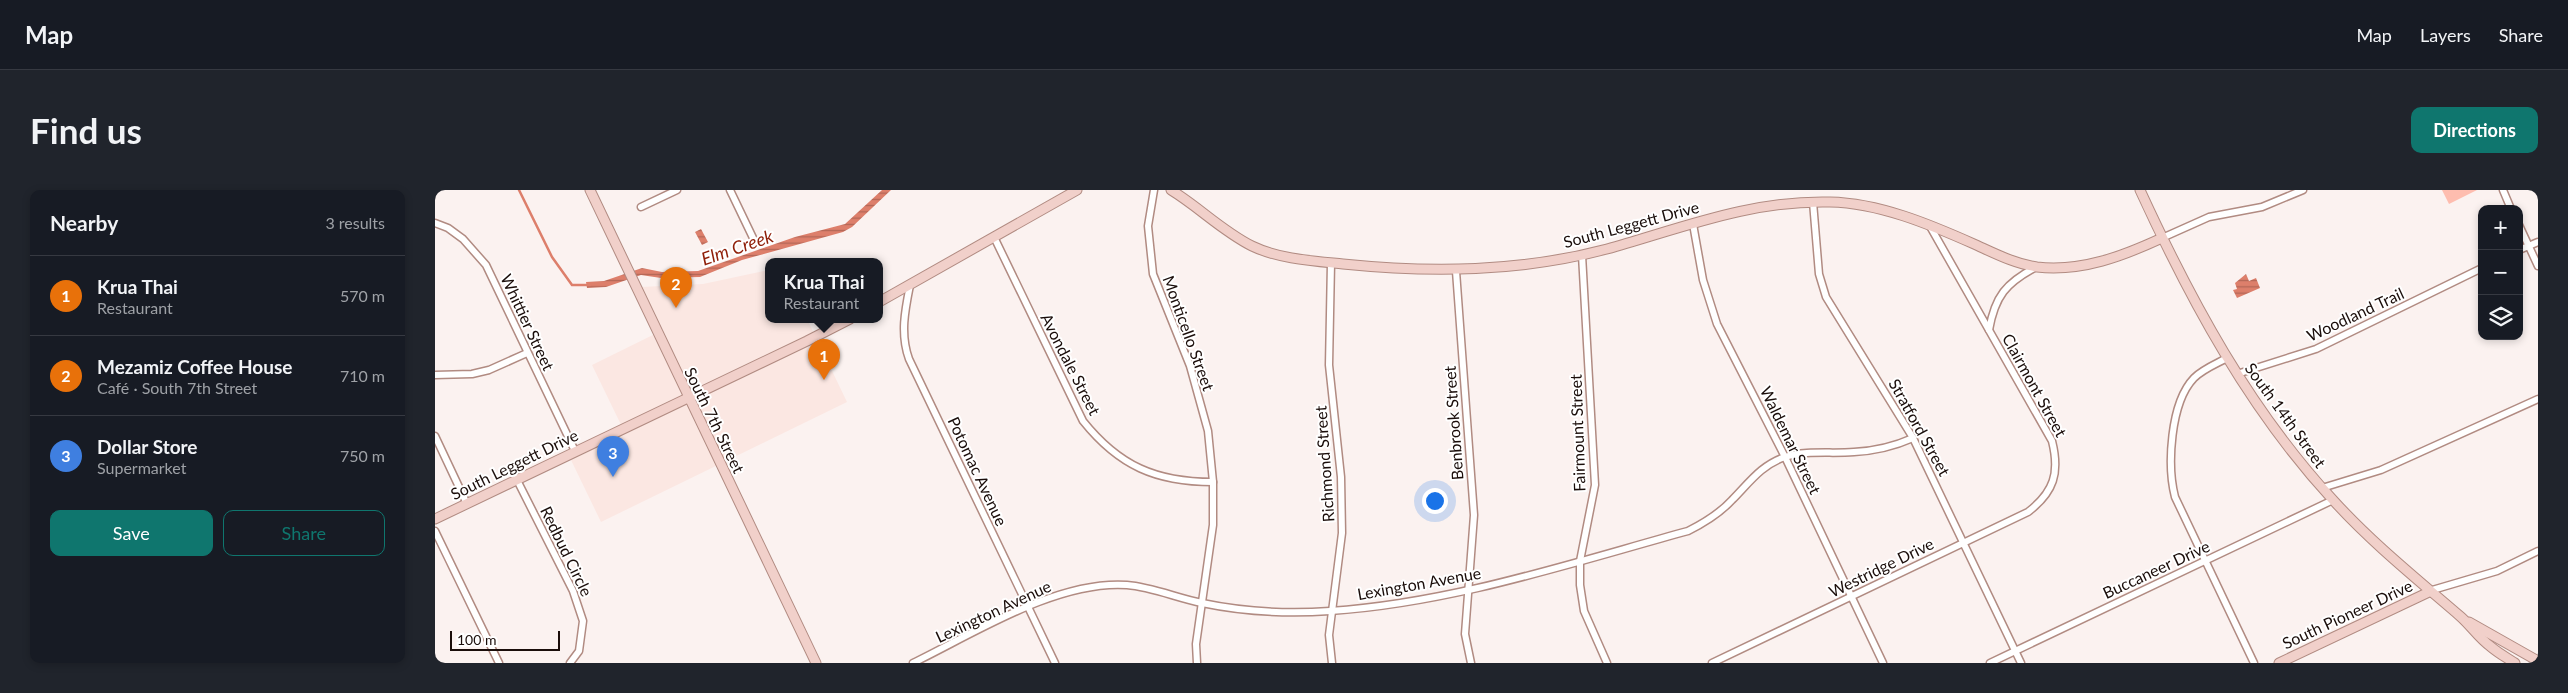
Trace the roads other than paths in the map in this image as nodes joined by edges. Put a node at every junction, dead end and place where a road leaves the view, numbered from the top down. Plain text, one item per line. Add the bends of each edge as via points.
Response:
1 (590, 190) edge
2 (677, 190) edge
3 (730, 190) edge
4 (1077, 190) edge
5 (1154, 190) edge
6 (1171, 190) edge
7 (2140, 190) edge
8 (2303, 190) edge
9 (2503, 190) edge
10 (1813, 202) junction
11 (2509, 205) edge
12 (641, 207) dead end
13 (435, 223) edge
14 (1693, 224) junction
15 (1931, 228) junction
16 (2523, 233) edge
17 (994, 237) junction
18 (2162, 238) junction
19 (754, 240) dead end
20 (2538, 242) edge
21 (2529, 246) junction
22 (2523, 248) edge
23 (1582, 255) junction
24 (1331, 263) junction
25 (2538, 266) edge
26 (2036, 267) junction
27 (1456, 270) junction
28 (2478, 270) edge
29 (910, 285) junction
30 (883, 300) edge
31 (843, 323) edge
32 (1989, 330) junction
33 (527, 352) junction
34 (2227, 358) junction
35 (2237, 374) junction
36 (435, 375) edge
37 (687, 398) junction
38 (2538, 399) edge
39 (435, 436) edge
40 (1913, 438) junction
41 (575, 451) junction
42 (1785, 457) junction
43 (517, 480) junction
44 (1213, 482) junction
45 (2053, 483) joint
46 (2322, 488) junction
47 (2333, 500) junction
48 (467, 504) junction
49 (435, 519) edge
50 (435, 531) edge
51 (1964, 542) junction
52 (2538, 551) edge
53 (1580, 561) junction
54 (2205, 561) junction
55 (1468, 590) junction
56 (2429, 592) junction
57 (1851, 597) junction
58 (1203, 603) junction
59 (1028, 607) junction
60 (1331, 611) junction
61 (2461, 618) junction
62 (2503, 640) junction
63 (2489, 646) junction
64 (2015, 651) junction
65 (2538, 661) edge
66 (499, 663) edge
67 (570, 663) edge
68 (816, 663) edge
69 (913, 663) edge
70 (1055, 663) edge
71 (1197, 663) edge
72 (1332, 663) edge
73 (1471, 663) edge
74 (1607, 663) edge
75 (1712, 663) edge
76 (1883, 663) edge
77 (1989, 663) edge
78 (2021, 663) edge
79 (2254, 663) edge
80 (2279, 663) edge
81 (2515, 663) edge

1 - 37 street, South 7th Street
2 - 12 street
3 - 19 street
4 - 17 street
5 - 44 street, Monticello Street via 1148,226 1153,274 1190,366 1207,430
6 - 24 street, South Leggett Drive via 1213,223 1253,246 1277,255
7 - 18 street, South 14th Street
8 - 18 street via 2262,206 2209,217
9 - 11 street
10 - 14 street, South Leggett Drive via 1757,206
10 - 15 street, South Leggett Drive via 1874,208
10 - 40 street, Stratford Street via 1819,274 1826,297
13 - 33 street, Whittier Street via 463,239 481,259
14 - 23 street, South Leggett Drive
14 - 42 street, Waldemar Street via 1713,316
15 - 26 street, South Leggett Drive
15 - 32 street, Clairmont Street
16 - 21 street
17 - 29 street
17 - 44 street, Avondale Street via 1083,421 1096,438 1127,463 1151,473 1187,482
18 - 26 street, South Leggett Drive via 2133,252 2085,266
18 - 34 street, South 14th Street
20 - 21 street
21 - 22 street
21 - 25 street
23 - 27 street, South Leggett Drive via 1533,264
23 - 53 street, Fairmount Street via 1595,485
24 - 27 street, South Leggett Drive via 1414,271
24 - 60 street, Richmond Street via 1329,365 1341,477 1342,533
26 - 32 street, Clairmont Street via 2016,278 2000,296
27 - 55 street, Benbrook Street via 1473,515
28 - 35 street, Woodland Trail via 2316,349
29 - 30 street
29 - 59 street, Potomac Avenue via 904,330 909,359
31 - 37 street, South Leggett Drive
32 - 45 street, Clairmont Street via 2052,442 2057,460
33 - 36 street via 489,370
33 - 41 street, Whittier Street
34 - 35 street, South 14th Street
34 - 54 street via 2194,379 2186,391 2178,413 2170,458 2175,497
35 - 46 street, South 14th Street
37 - 41 street, South Leggett Drive
37 - 68 street, South 7th Street
38 - 46 street via 2381,470
39 - 48 street
40 - 42 street, Lexington Avenue via 1900,444 1855,452 1811,452
40 - 51 street, Stratford Street
41 - 43 street, South Leggett Drive
42 - 53 street, Lexington Avenue via 1759,472 1733,500 1688,531
42 - 57 street, Waldemar Street
43 - 48 street, South Leggett Drive
43 - 67 street, Redbud Circle via 569,583 583,621 579,651
44 - 58 street, Monticello Street via 1213,525
45 - 51 street, Westridge Drive via 2043,499 2028,512
46 - 47 street, South 14th Street
47 - 54 street, Buccaneer Drive
47 - 56 street, South 14th Street
48 - 49 street, South Leggett Drive
50 - 66 street
51 - 57 street, Westridge Drive
51 - 64 street, Stratford Street
52 - 56 street via 2497,571
53 - 55 street, Lexington Avenue
53 - 74 street, Fairmount Street via 1584,611
54 - 64 street, Buccaneer Drive
54 - 79 street
55 - 60 street, Lexington Avenue via 1387,606
55 - 73 street, Benbrook Street via 1465,634
56 - 61 street, South 14th Street
56 - 80 street, South Pioneer Drive
57 - 75 street, Westridge Drive
57 - 76 street, Waldemar Street
58 - 59 street, Lexington Avenue via 1139,587 1108,585 1072,590
58 - 60 street, Lexington Avenue via 1284,614
58 - 71 street, Monticello Street via 1196,644
59 - 69 street, Lexington Avenue
59 - 70 street, Potomac Avenue
60 - 72 street, Richmond Street via 1329,642
61 - 62 street, South 14th Street
61 - 63 street, South 14th Street
62 - 63 street
62 - 65 street, South 14th Street
63 - 81 street, South 14th Street
64 - 77 street, Buccaneer Drive
64 - 78 street, Stratford Street

